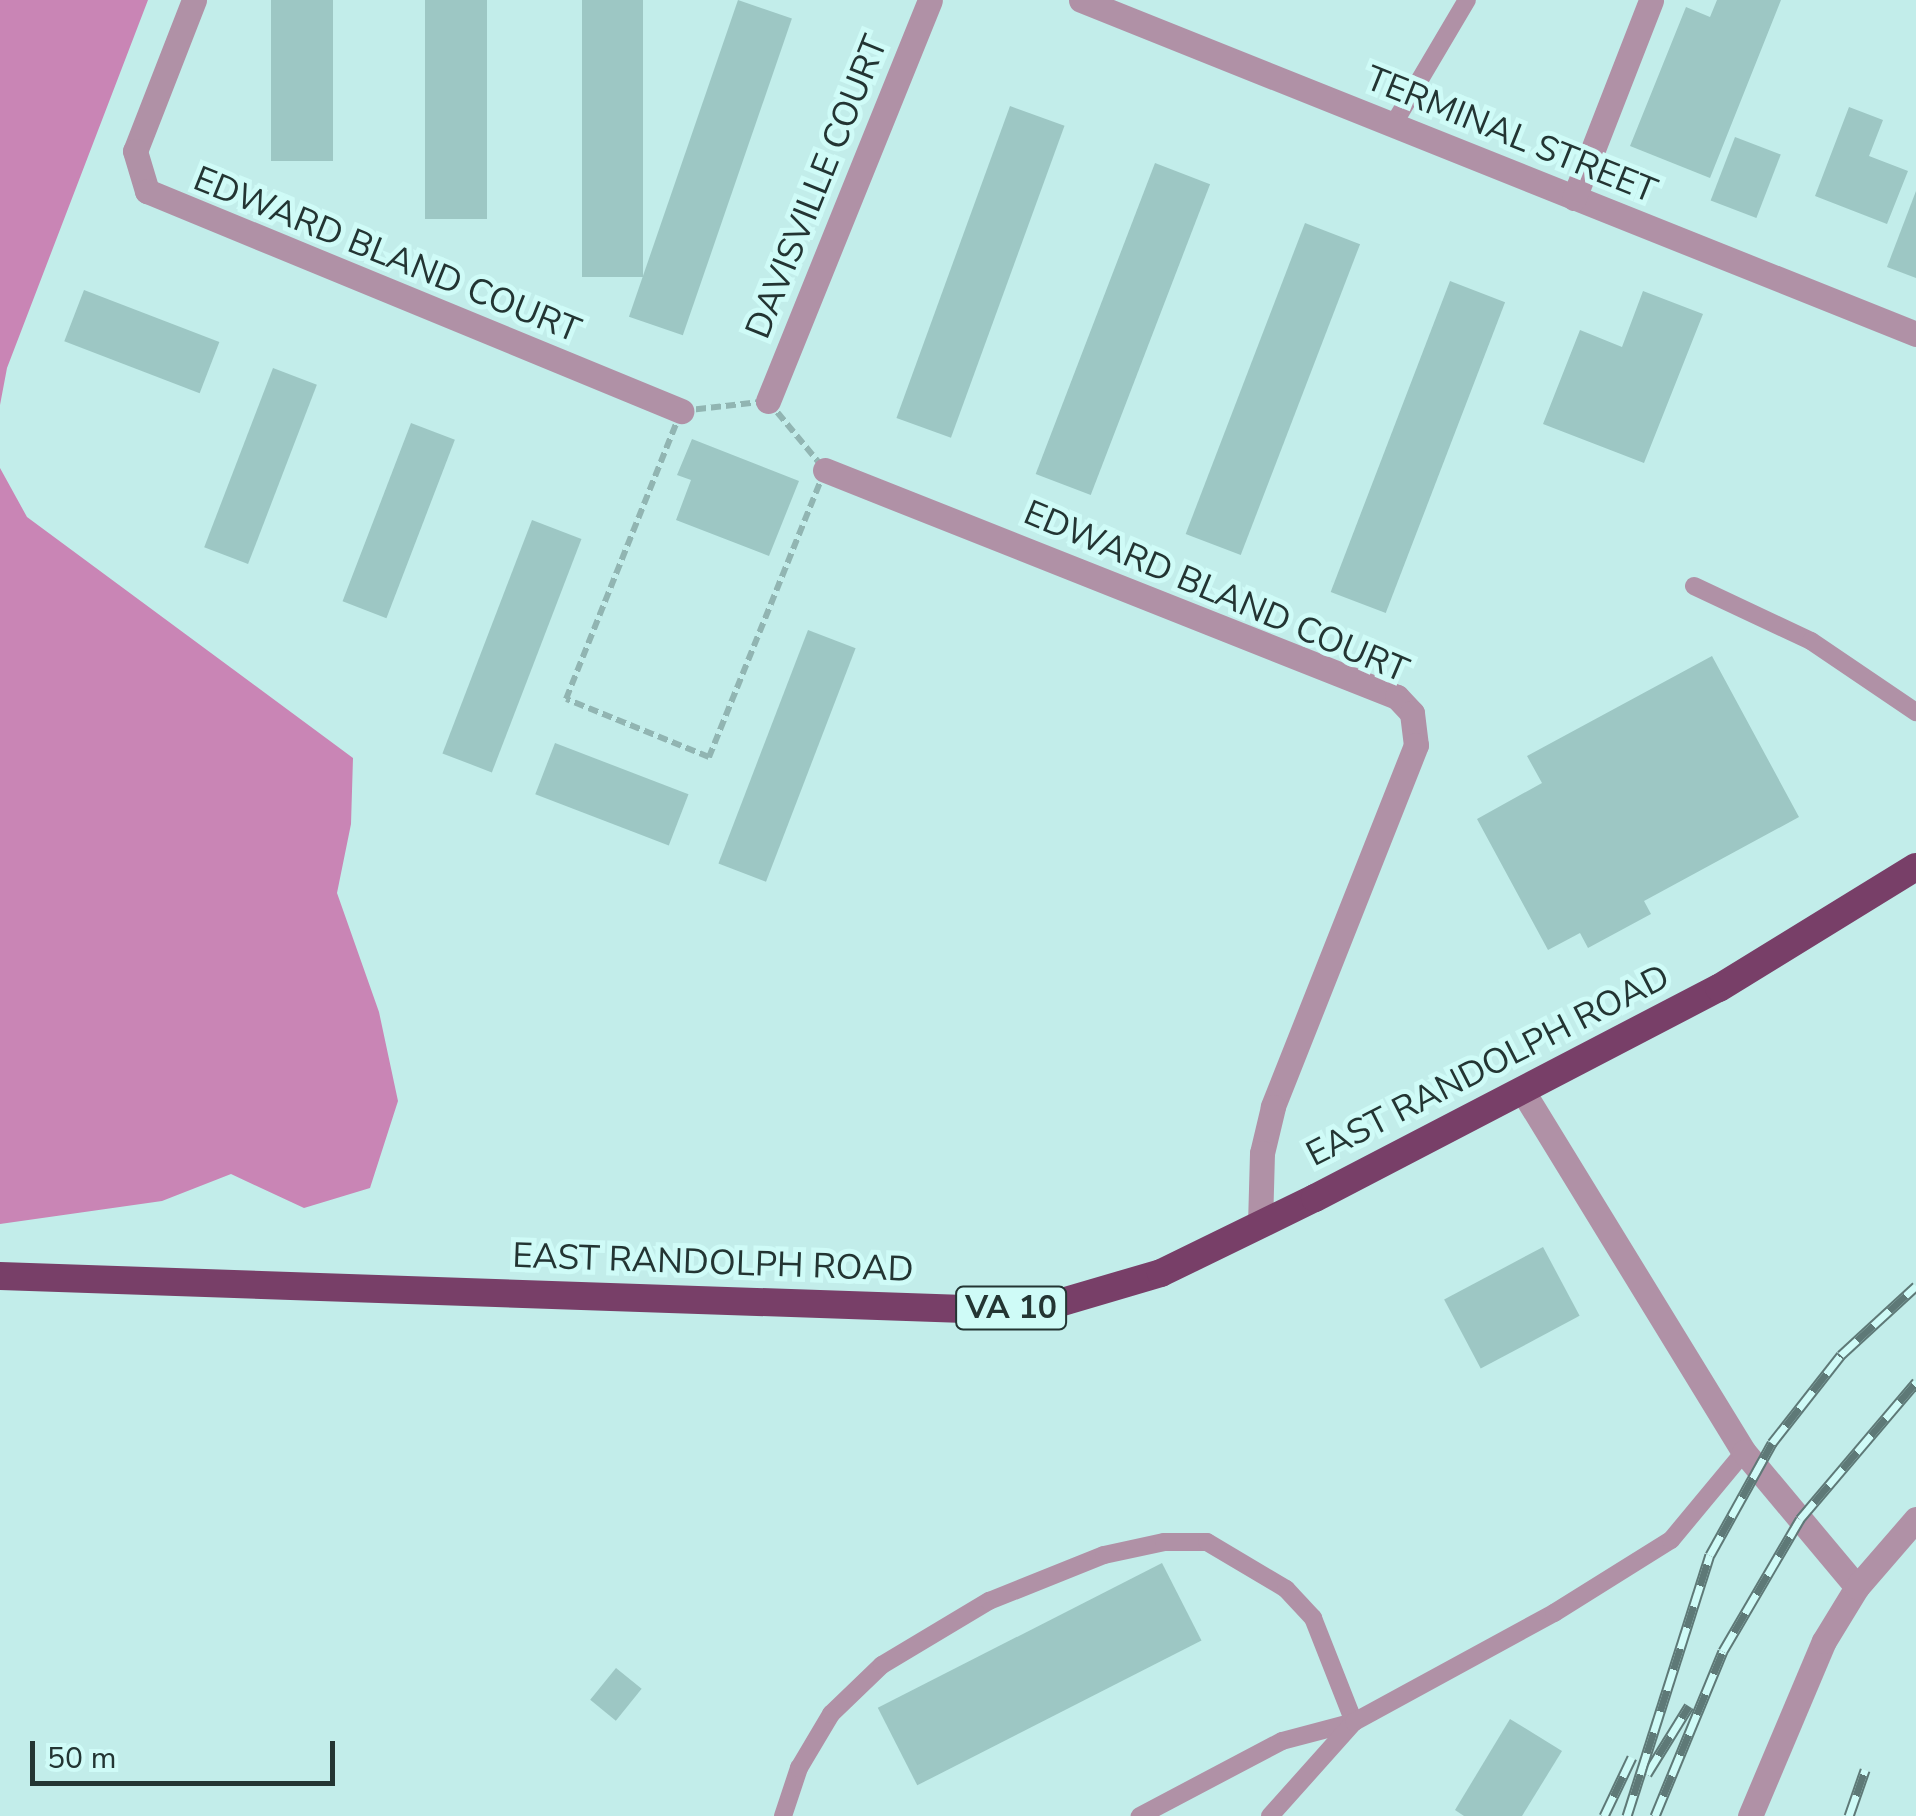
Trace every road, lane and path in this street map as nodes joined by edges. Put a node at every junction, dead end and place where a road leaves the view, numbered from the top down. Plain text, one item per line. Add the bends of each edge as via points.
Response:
1 (194, 0) edge
2 (930, 0) edge
3 (1081, 0) edge
4 (1467, 0) edge
5 (1651, 0) edge
6 (1393, 126) junction
7 (1574, 198) junction
8 (1916, 334) edge
9 (768, 401) junction
10 (681, 411) junction
11 (825, 470) junction
12 (1694, 586) dead end
13 (1916, 712) edge
14 (1916, 867) edge
15 (1522, 1090) junction
16 (1260, 1224) junction
17 (0, 1276) edge
18 (1744, 1452) junction
19 (1916, 1520) edge
20 (1857, 1587) junction
21 (1354, 1722) junction
22 (782, 1816) edge
23 (1140, 1816) edge
24 (1270, 1816) edge
25 (1750, 1816) edge

1 - 10 street, EDWARD BLAND COURT via 135,151 147,191
2 - 9 street, DAVISVILLE COURT
3 - 6 street, TERMINAL STREET
4 - 6 lane
5 - 7 street
6 - 7 street, TERMINAL STREET
7 - 8 street, TERMINAL STREET
9 - 10 path
9 - 11 path
10 - 11 path via 566,699 709,757
11 - 16 street, EDWARD BLAND COURT via 1397,697 1412,713 1416,744 1272,1107 1262,1153
12 - 13 lane via 1812,641
14 - 15 highway, EAST RANDOLPH ROAD / VA 10 via 1734,979
15 - 16 highway, EAST RANDOLPH ROAD / VA 10
15 - 18 street
16 - 17 highway, EAST RANDOLPH ROAD / VA 10 via 1110,1291 993,1310
18 - 20 street
18 - 21 lane via 1671,1540 1554,1613
19 - 20 street
20 - 25 street via 1824,1642
21 - 22 lane via 1330,1651 1286,1589 1207,1542 1164,1542 1104,1555 989,1601 882,1664 832,1714 799,1768
21 - 23 lane via 1282,1742
21 - 24 lane

